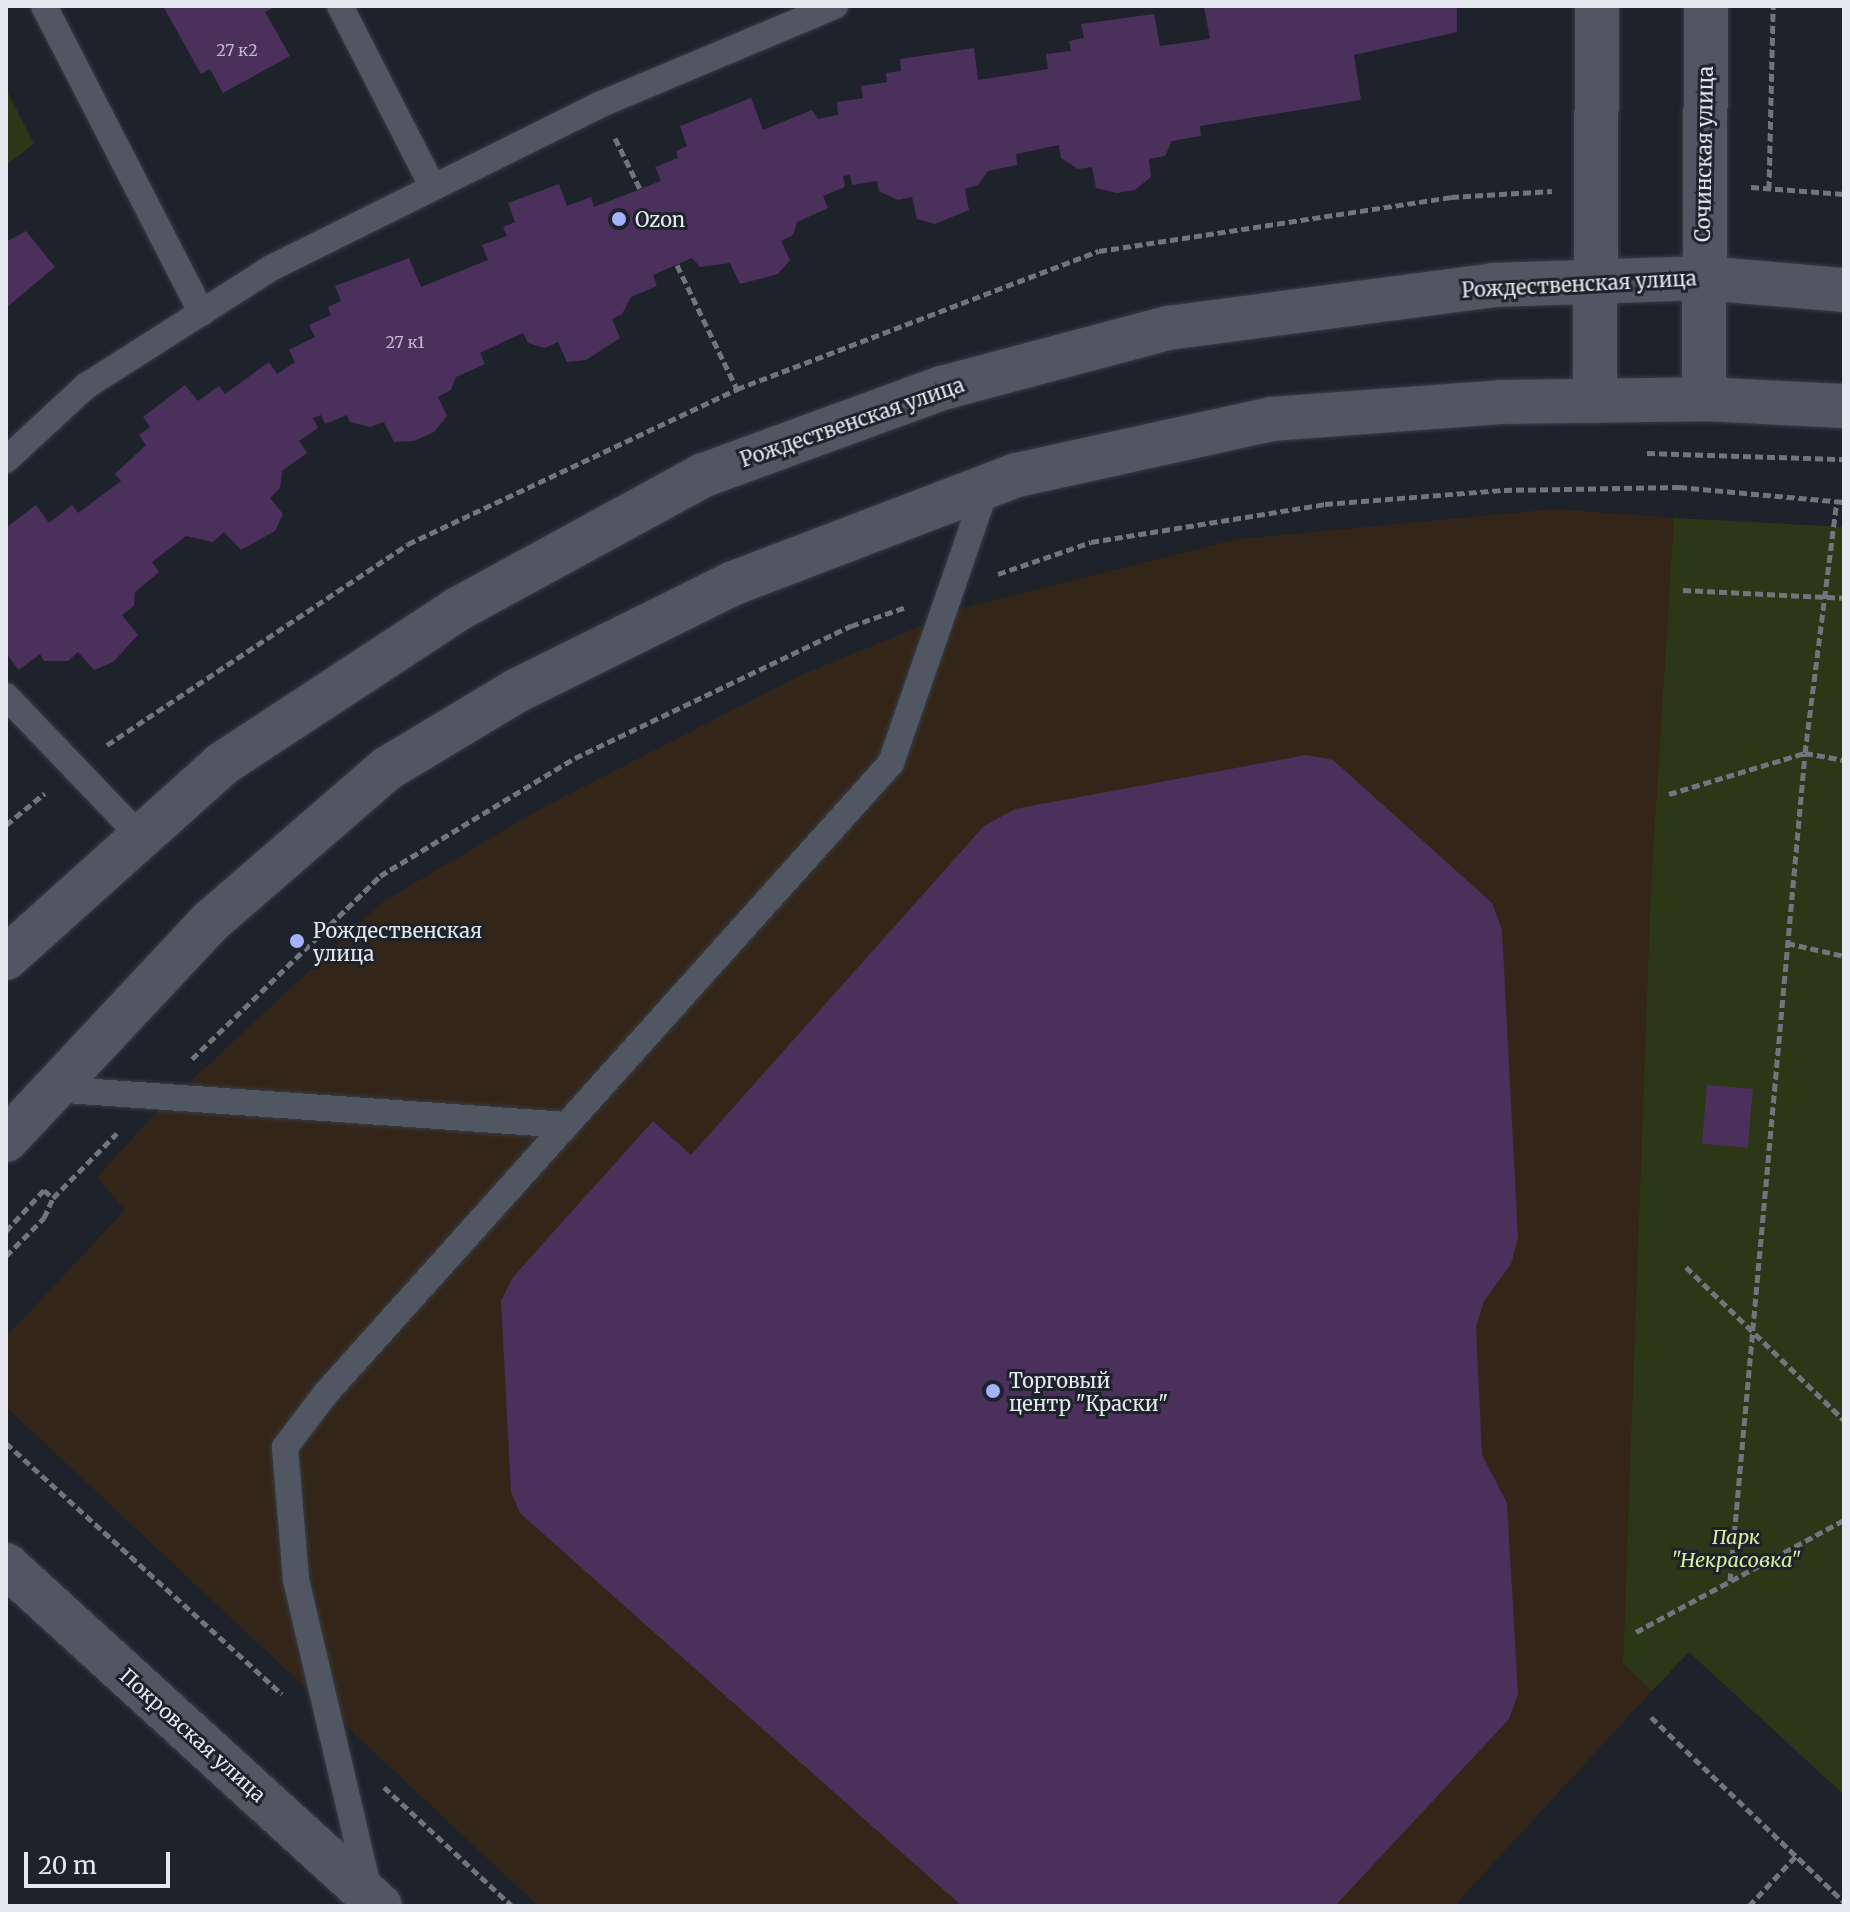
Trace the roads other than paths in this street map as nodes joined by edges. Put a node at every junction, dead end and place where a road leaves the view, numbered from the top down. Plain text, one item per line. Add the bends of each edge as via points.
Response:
1 (44, 6) edge
2 (340, 6) edge
3 (835, 6) edge
4 (1597, 6) edge
5 (1706, 6) edge
6 (433, 188) junction
7 (1703, 278) junction
8 (1593, 282) junction
9 (1844, 290) edge
10 (202, 313) junction
11 (1704, 399) junction
12 (1595, 401) junction
13 (1844, 406) edge
14 (6, 460) edge
15 (987, 486) junction
16 (6, 696) edge
17 (140, 836) junction
18 (6, 958) edge
19 (52, 1089) junction
20 (567, 1125) junction
21 (6, 1140) edge
22 (6, 1565) edge
23 (375, 1901) edge

1 - 10 lane
2 - 6 lane
3 - 6 lane via 599,105
4 - 8 street
5 - 7 street, Сочинская улица
6 - 10 lane via 271,268
7 - 8 street, Рождественская улица
7 - 9 street, Рождественская улица
7 - 11 street, Сочинская улица
8 - 12 street
8 - 17 street, Рождественская улица via 1493,285 1168,328 942,388 704,475 458,609 222,764
10 - 14 lane via 86,386
11 - 12 street
11 - 13 street
12 - 15 street via 1500,402 1271,419
15 - 19 street via 734,583 516,691 388,768 210,922
15 - 20 lane via 891,763
16 - 17 lane
17 - 18 street, Рождественская улица
19 - 20 lane
19 - 21 street
20 - 23 lane via 327,1392 285,1447 296,1579
22 - 23 street, Покровская улица

